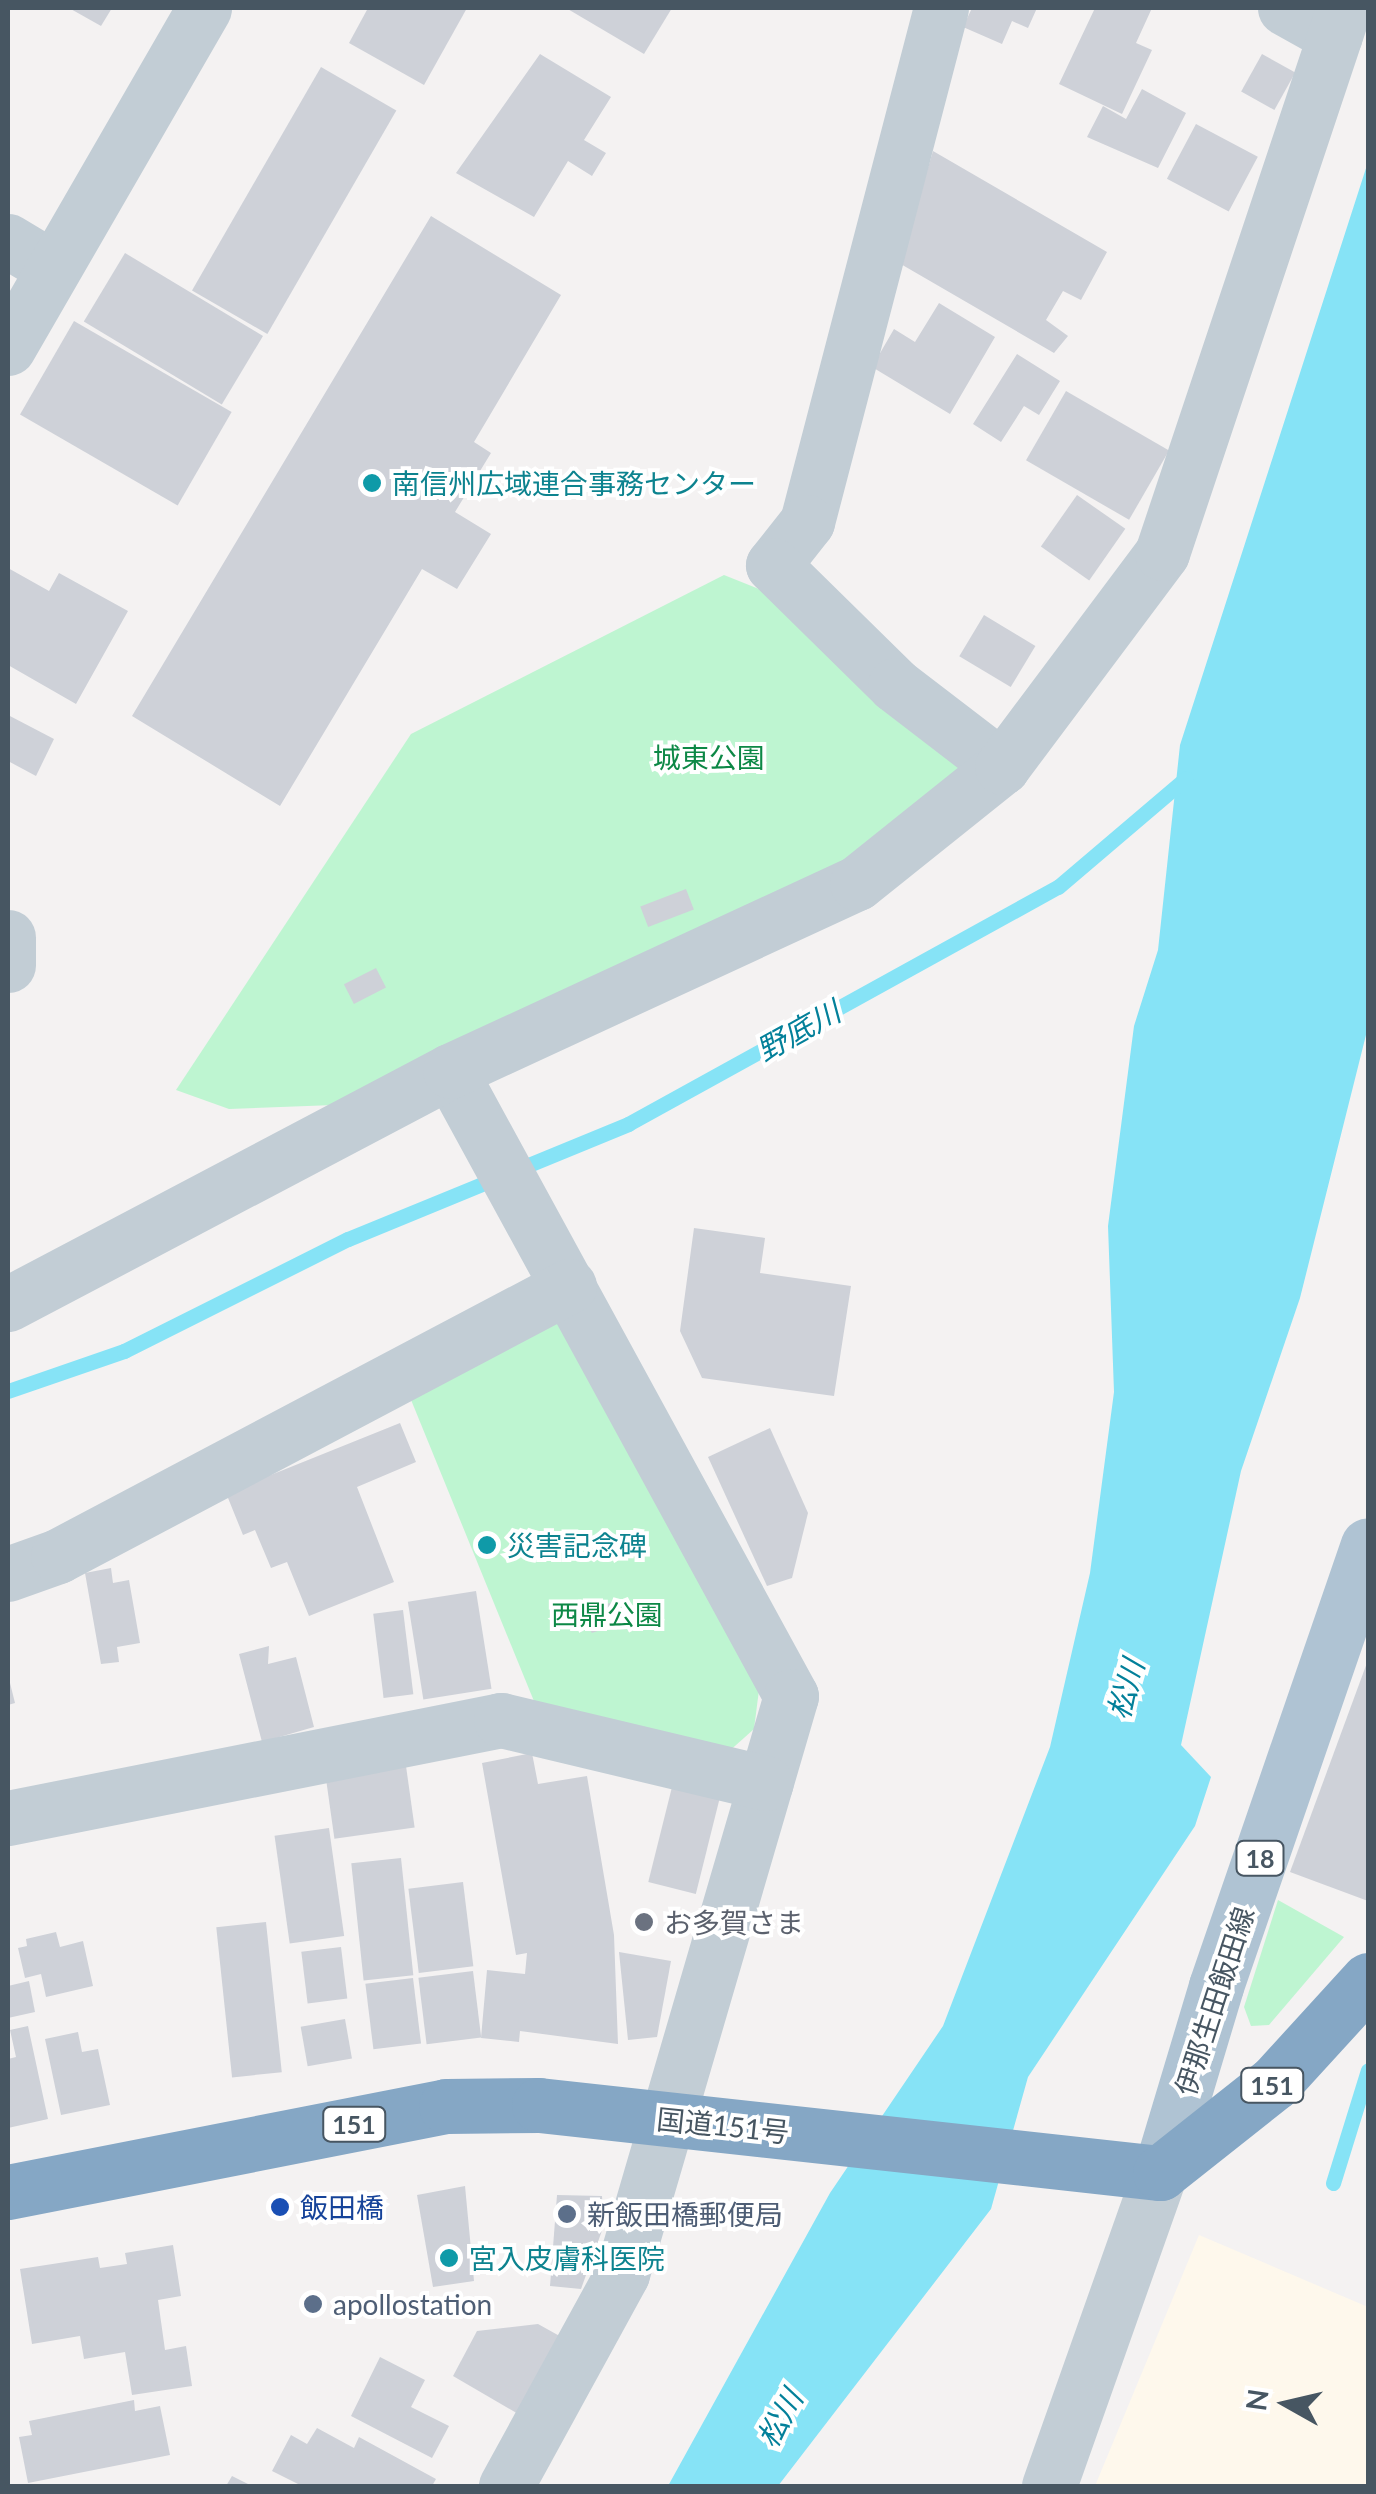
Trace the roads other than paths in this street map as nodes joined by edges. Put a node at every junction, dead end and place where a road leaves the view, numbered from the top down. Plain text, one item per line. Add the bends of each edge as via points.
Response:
1 (204, 8) edge
2 (941, 8) edge
3 (1286, 8) edge
4 (1339, 22) edge
5 (30, 254) edge
6 (8, 348) edge
7 (1002, 767) junction
8 (8, 937) edge
9 (8, 964) edge
10 (463, 1093) junction
11 (562, 1272) junction
12 (8, 1304) edge
13 (1368, 1545) edge
14 (8, 1574) edge
15 (766, 1783) junction
16 (8, 1818) edge
17 (1368, 1980) edge
18 (687, 2121) junction
19 (1160, 2174) junction
20 (8, 2192) edge
21 (506, 2486) edge
22 (1049, 2486) edge

1 - 5 street
2 - 7 street via 807,522 772,565 895,685
3 - 4 street
4 - 7 street via 1162,553
5 - 6 street
7 - 10 street via 857,883
8 - 9 street
10 - 11 street
10 - 12 street
11 - 14 street via 58,1556
11 - 15 street via 791,1696
13 - 19 main road, 伊那生田飯田線 / 18 via 1216,1986
15 - 16 street via 501,1720
15 - 18 street
17 - 19 highway, 151 via 1275,2082
18 - 19 highway, 国道151号 / 151
18 - 20 highway, 国道151号 / 151 via 539,2105 446,2106
18 - 21 street via 622,2274
19 - 22 street

